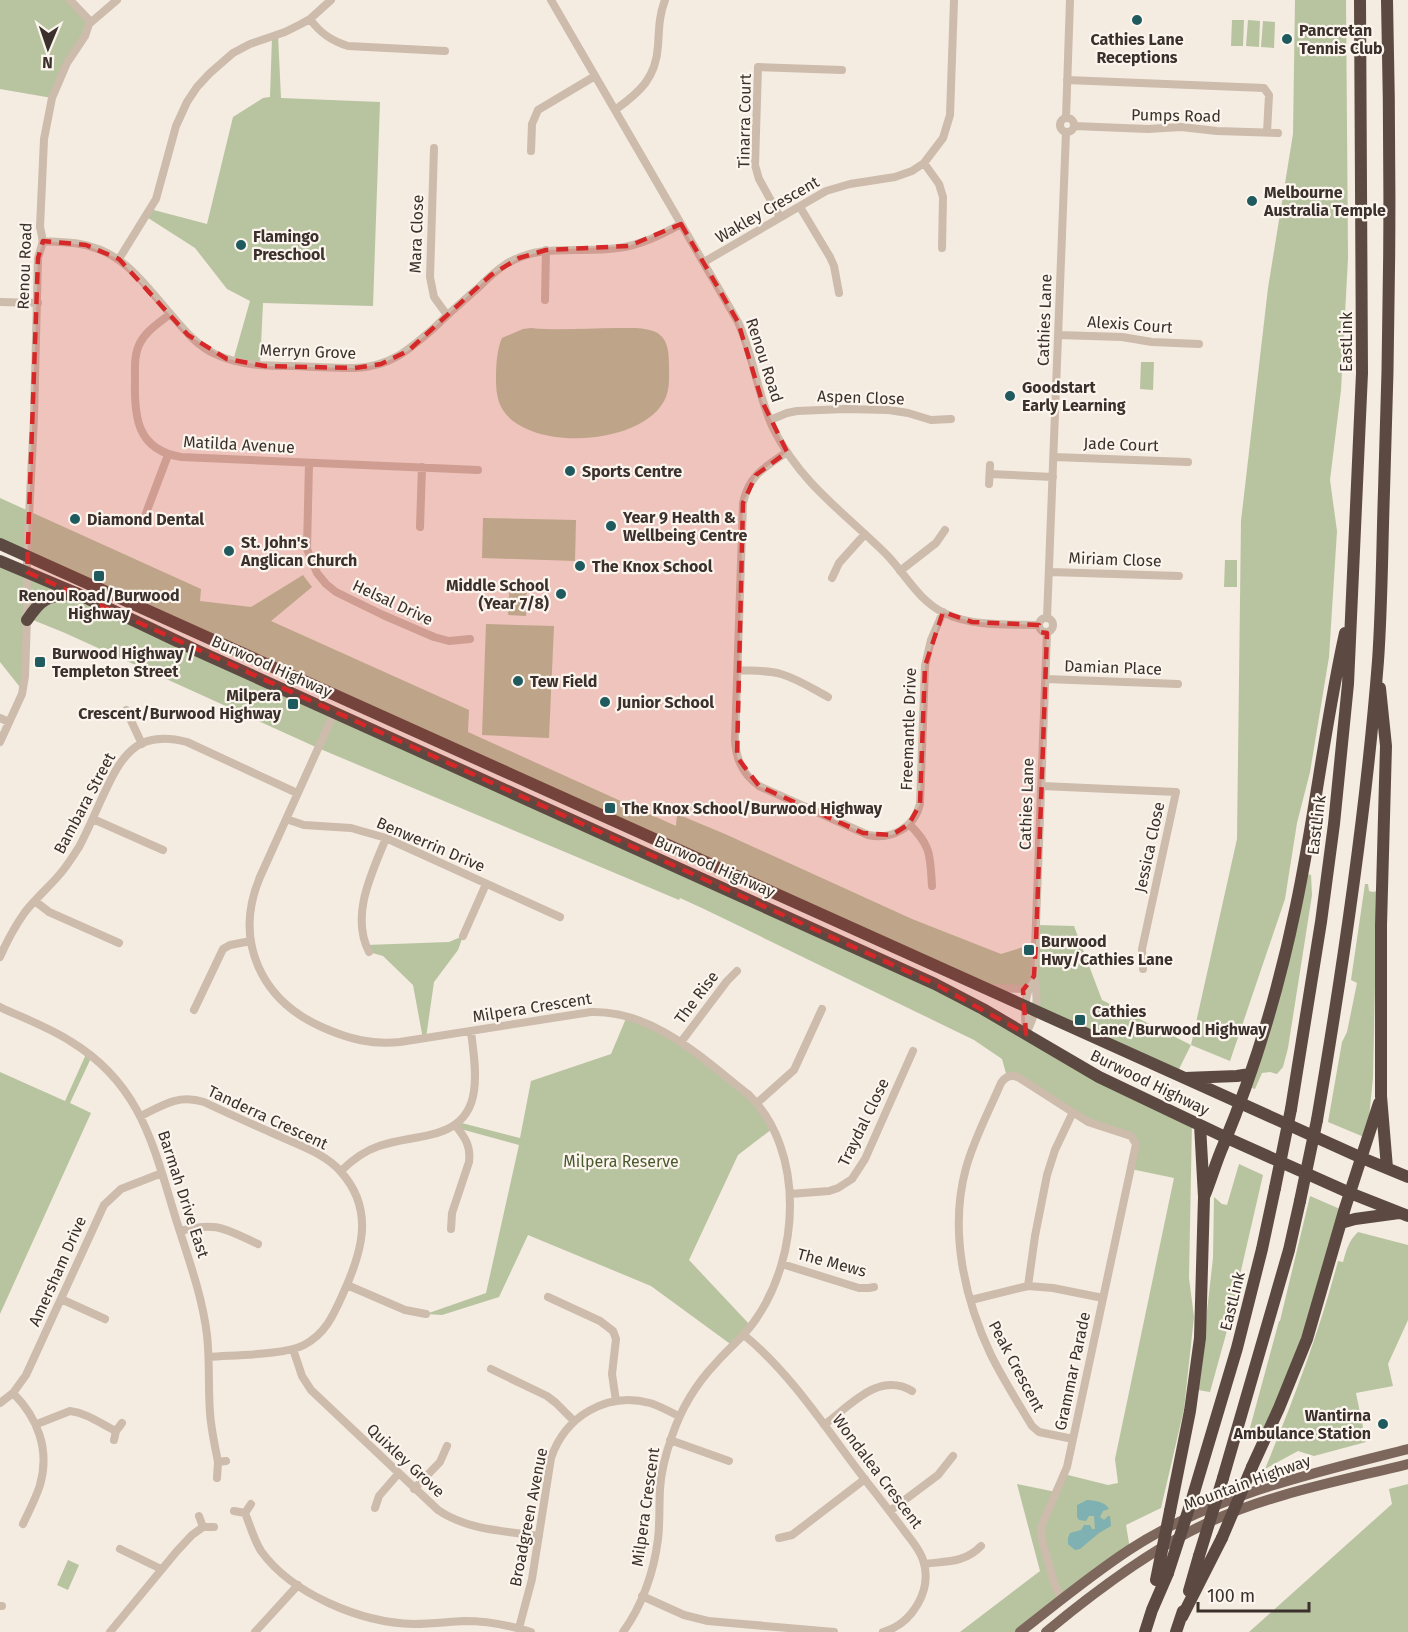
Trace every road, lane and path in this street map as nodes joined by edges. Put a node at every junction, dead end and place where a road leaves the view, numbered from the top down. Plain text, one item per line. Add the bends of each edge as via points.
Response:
1 (70, 0) edge
2 (117, 0) edge
3 (331, 0) edge
4 (551, 0) edge
5 (665, 0) edge
6 (954, 0) edge
7 (1070, 0) edge
8 (1360, 0) edge
9 (1388, 0) edge
10 (310, 19) junction
11 (91, 22) junction
12 (445, 51) dead end
13 (842, 70) dead end
14 (595, 75) junction
15 (1067, 80) junction
16 (615, 110) junction
17 (1066, 118) junction
18 (1074, 126) junction
19 (1066, 132) junction
20 (1267, 132) junction
21 (1278, 133) dead end
22 (434, 148) dead end
23 (531, 151) dead end
24 (924, 163) junction
25 (800, 207) junction
26 (780, 217) junction
27 (681, 224) junction
28 (43, 242) junction
29 (942, 248) dead end
30 (546, 250) junction
31 (119, 259) junction
32 (704, 262) junction
33 (838, 293) dead end
34 (545, 300) dead end
35 (0, 302) edge
36 (38, 303) junction
37 (170, 314) junction
38 (447, 315) junction
39 (1058, 335) junction
40 (1199, 344) dead end
41 (951, 419) dead end
42 (770, 420) junction
43 (787, 452) junction
44 (168, 455) junction
45 (1054, 457) junction
46 (1188, 462) dead end
47 (309, 463) junction
48 (422, 467) junction
49 (477, 470) dead end
50 (990, 474) dead end
51 (1053, 477) junction
52 (143, 521) dead end
53 (420, 527) dead end
54 (945, 530) dead end
55 (865, 534) junction
56 (0, 544) edge
57 (27, 556) junction
58 (0, 561) edge
59 (900, 571) junction
60 (27, 572) junction
61 (1050, 572) junction
62 (1179, 576) dead end
63 (832, 578) dead end
64 (76, 593) junction
65 (1351, 602) junction
66 (943, 612) junction
67 (1047, 618) junction
68 (27, 620) junction
69 (1039, 626) junction
70 (1047, 633) junction
71 (470, 639) dead end
72 (1378, 660) junction
73 (738, 670) junction
74 (1046, 679) junction
75 (1178, 684) dead end
76 (828, 697) dead end
77 (126, 710) dead end
78 (334, 713) junction
79 (0, 718) edge
80 (9, 722) junction
81 (0, 742) edge
82 (142, 744) junction
83 (1042, 786) junction
84 (297, 793) junction
85 (93, 819) junction
86 (286, 819) junction
87 (909, 825) junction
88 (386, 838) junction
89 (163, 850) dead end
90 (486, 884) junction
91 (932, 886) dead end
92 (35, 901) junction
93 (560, 917) dead end
94 (463, 936) dead end
95 (250, 941) junction
96 (119, 943) dead end
97 (369, 952) dead end
98 (0, 957) edge
99 (940, 968) junction
100 (1143, 969) dead end
101 (736, 971) dead end
102 (1034, 976) junction
103 (935, 984) junction
104 (984, 989) junction
105 (1028, 989) junction
106 (0, 1007) edge
107 (1024, 1007) junction
108 (822, 1009) dead end
109 (194, 1010) dead end
110 (1036, 1012) junction
111 (471, 1031) junction
112 (1026, 1034) junction
113 (681, 1042) junction
114 (914, 1051) dead end
115 (1250, 1074) junction
116 (1184, 1078) junction
117 (1381, 1096) junction
118 (757, 1103) junction
119 (1239, 1103) junction
120 (1072, 1114) junction
121 (141, 1116) junction
122 (454, 1125) junction
123 (1200, 1125) junction
124 (1227, 1138) junction
125 (1136, 1144) joint
126 (1362, 1158) junction
127 (1387, 1168) junction
128 (341, 1171) junction
129 (162, 1173) junction
130 (1408, 1177) edge
131 (1350, 1193) junction
132 (790, 1194) junction
133 (1204, 1197) junction
134 (1404, 1215) edge
135 (1341, 1223) junction
136 (451, 1229) dead end
137 (180, 1231) junction
138 (258, 1244) dead end
139 (782, 1264) junction
140 (347, 1284) junction
141 (1028, 1286) junction
142 (874, 1287) dead end
143 (548, 1297) dead end
144 (1103, 1298) junction
145 (61, 1299) junction
146 (971, 1300) junction
147 (426, 1314) dead end
148 (105, 1319) dead end
149 (744, 1335) junction
150 (294, 1349) junction
151 (209, 1357) junction
152 (491, 1369) dead end
153 (912, 1391) dead end
154 (13, 1394) junction
155 (616, 1401) junction
156 (0, 1403) edge
157 (679, 1416) junction
158 (574, 1421) junction
159 (122, 1422) dead end
160 (37, 1425) junction
161 (824, 1425) junction
162 (1073, 1439) junction
163 (670, 1440) junction
164 (447, 1446) dead end
165 (1408, 1449) edge
166 (953, 1456) dead end
167 (729, 1461) dead end
168 (1408, 1464) edge
169 (398, 1474) junction
170 (217, 1478) dead end
171 (865, 1479) junction
172 (414, 1489) junction
173 (250, 1504) dead end
174 (375, 1508) dead end
175 (234, 1510) dead end
176 (890, 1511) junction
177 (245, 1513) junction
178 (199, 1516) dead end
179 (23, 1524) dead end
180 (203, 1527) junction
181 (214, 1527) dead end
182 (539, 1536) junction
183 (779, 1539) dead end
184 (981, 1546) dead end
185 (120, 1548) dead end
186 (924, 1564) junction
187 (161, 1569) junction
188 (298, 1585) junction
189 (642, 1596) junction
190 (1062, 1598) junction
191 (1152, 1610) junction
192 (1067, 1614) junction
193 (1182, 1617) junction
194 (398, 1627) edge
195 (519, 1628) junction
196 (110, 1632) edge
197 (255, 1632) edge
198 (531, 1632) edge
199 (622, 1632) edge
200 (834, 1632) edge
201 (883, 1632) edge
202 (1020, 1632) edge
203 (1046, 1632) edge
204 (1145, 1632) edge
205 (1176, 1632) edge

1 - 11 street
2 - 11 street, Renou Road
3 - 10 street
4 - 14 street, Renou Road
5 - 16 street via 653,69 640,90
6 - 24 street, Wakley Crescent via 950,115 943,138
7 - 15 street
8 - 65 highway, EastLink via 1362,373
9 - 72 highway via 1388,383
10 - 12 street via 326,36 348,46
10 - 31 street via 233,53 197,87 176,126 156,199
11 - 28 street, Renou Road via 61,75 48,113 39,227
13 - 26 street, Tinarra Court via 758,67 755,165
14 - 16 street, Renou Road
14 - 23 street via 538,110 532,124
15 - 17 street
15 - 20 street via 1264,88 1269,95
16 - 27 street, Renou Road
17 - 18 street
17 - 19 street via 1060,124
18 - 19 street
18 - 20 street, Pumps Road
19 - 39 street, Cathies Lane
20 - 21 street, Pumps Road
22 - 38 street, Mara Close via 430,277 434,297
24 - 25 street, Wakley Crescent via 896,177 833,189
24 - 29 street via 941,189
25 - 26 street, Wakley Crescent
25 - 33 street via 834,266
26 - 32 street, Wakley Crescent
27 - 30 street, Merryn Grove via 650,240 620,248
27 - 32 street, Renou Road
28 - 31 street, Merryn Grove via 86,245
28 - 36 street, Renou Road via 38,258
30 - 34 street
30 - 38 street, Merryn Grove via 498,270
31 - 37 street, Merryn Grove
32 - 42 street, Renou Road via 745,338
35 - 36 street
36 - 57 street, Renou Road
37 - 38 street, Merryn Grove via 206,349 233,361 265,366 355,368 398,357
37 - 44 street, Matilda Avenue via 145,335 138,347 134,400 140,428 150,443
39 - 40 street, Alexis Court
39 - 45 street, Cathies Lane
41 - 42 street, Aspen Close via 845,409 797,411
42 - 43 street, Renou Road
43 - 55 street, Renou Road via 813,487
43 - 73 street via 760,470 744,498
44 - 47 street, Matilda Avenue
44 - 52 street
45 - 46 street, Jade Court
45 - 51 street, Cathies Lane
47 - 48 street, Matilda Avenue
47 - 71 street, Helsal Drive via 307,549 326,584 343,596 428,635 449,641
48 - 49 street, Matilda Avenue
48 - 53 street
50 - 51 street
51 - 61 street, Cathies Lane
54 - 59 street via 936,543
55 - 59 street, Renou Road
55 - 63 street via 839,563
56 - 57 highway, Burwood Highway
57 - 60 street, Renou Road
57 - 99 highway, Burwood Highway
58 - 60 highway, Burwood Highway
59 - 66 street, Renou Road via 918,594
60 - 64 highway, Burwood Highway
60 - 68 street, Renou Road
61 - 62 street, Miriam Close
61 - 67 street, Cathies Lane
64 - 68 highway via 40,603
64 - 78 highway, Burwood Highway
65 - 115 highway via 1296,905 1275,994
65 - 191 highway, EastLink, bridge via 1348,684 1335,813 1291,1109 1237,1348 1168,1573
66 - 69 street, Renou Road via 972,622
66 - 87 street, Freemantle Drive via 926,659 921,798
67 - 69 street
67 - 70 street via 1053,624
68 - 80 street, Renou Road via 25,682
69 - 70 street
70 - 74 street, Cathies Lane
72 - 117 highway via 1386,746
72 - 193 highway, bridge via 1352,894 1317,1120 1289,1250
73 - 76 street via 781,674
73 - 87 street via 735,750 740,765 753,781 868,835 892,835
74 - 75 street, Damian Place
74 - 83 street, Cathies Lane
77 - 82 street
78 - 84 street, Milpera Crescent
78 - 103 highway, Burwood Highway
79 - 80 street
80 - 81 street, Renou Road
82 - 84 street, Bambara Street via 160,739 187,742
82 - 85 street, Bambara Street via 119,763
83 - 100 street, Jessica Close via 1176,792 1142,949
83 - 102 street, Cathies Lane
84 - 86 street, Milpera Crescent
85 - 89 street
85 - 92 street, Bambara Street via 68,864
86 - 88 street, Benwerrin Drive via 304,825 351,828
86 - 95 street, Milpera Crescent via 253,894
87 - 91 street via 928,849
88 - 90 street, Benwerrin Drive
88 - 97 street via 363,900 363,932
90 - 93 street, Benwerrin Drive
90 - 94 street
92 - 96 street via 50,912
92 - 98 street, Bambara Street via 15,927
95 - 109 street via 223,950
95 - 111 street, Milpera Crescent via 259,968 277,996 298,1015 339,1035 390,1043
99 - 103 highway
99 - 104 highway, Burwood Highway
101 - 113 street, The Rise
102 - 105 street, Cathies Lane
102 - 110 street, Cathies Lane
103 - 112 highway, Burwood Highway
104 - 105 street
104 - 107 highway, Burwood Highway
105 - 107 street, Cathies Lane
106 - 121 street, Barmah Drive East via 85,1050 115,1078
107 - 110 highway, Burwood Highway
107 - 112 street, Cathies Lane
108 - 118 street via 794,1070
110 - 112 street, Cathies Lane
110 - 116 highway, Burwood Highway
111 - 113 street, Milpera Crescent via 603,1011 644,1022
111 - 122 street via 474,1091 468,1110
112 - 123 highway, Burwood Highway via 1099,1077
113 - 118 street, Milpera Crescent
114 - 132 street, Traydal Close via 865,1160 852,1179 829,1191
115 - 116 highway
115 - 119 highway
116 - 119 highway, Burwood Highway
117 - 126 highway
117 - 127 highway
118 - 132 street, Milpera Crescent via 778,1141
119 - 124 highway
119 - 126 highway, Burwood Highway
120 - 125 street, Peak Crescent via 1131,1136
120 - 141 street via 1047,1175
120 - 146 street, Peak Crescent via 1018,1077 1009,1076 1001,1083 970,1154 961,1189 959,1239
121 - 128 street, Tanderra Crescent via 172,1101 197,1100 313,1152
121 - 129 street, Barmah Drive East
122 - 128 street via 435,1134 376,1146
122 - 136 street via 468,1143 470,1156 452,1213
123 - 124 highway, Burwood Highway
123 - 133 highway
124 - 131 highway, Burwood Highway
124 - 133 highway
125 - 144 street, Grammar Parade
126 - 127 highway, Burwood Highway
126 - 131 highway
127 - 130 highway, Burwood Highway
128 - 140 street, Tanderra Crescent via 356,1197 362,1223 359,1255
129 - 137 street, Barmah Drive East
129 - 145 street, Amersham Drive via 121,1189 104,1205
131 - 134 highway, Burwood Highway
131 - 135 highway
132 - 139 street, Milpera Crescent
133 - 191 highway, bridge via 1200,1338
134 - 135 highway
135 - 193 highway, bridge via 1306,1339 1279,1408 1222,1538
137 - 138 street via 215,1226
137 - 151 street, Barmah Drive East via 202,1303
139 - 142 street, The Mews via 859,1288
139 - 149 street, Milpera Crescent via 766,1302
140 - 147 street via 405,1310
140 - 150 street, Tanderra Crescent via 325,1328
141 - 144 street
141 - 146 street
143 - 155 street via 600,1321 612,1331 616,1339 612,1374
144 - 162 street, Grammar Parade
145 - 148 street
145 - 154 street, Amersham Drive via 26,1375
146 - 162 street, Peak Crescent via 992,1357 1032,1426 1039,1432
149 - 157 street, Milpera Crescent via 702,1379
149 - 161 street, Wondalea Crescent via 774,1362
150 - 151 street, Tanderra Crescent
150 - 169 street, Quixley Grove via 311,1390
151 - 170 street, Barmah Drive East via 209,1410 222,1461
152 - 158 street via 547,1396
153 - 161 street via 900,1385 880,1386
154 - 156 street, Amersham Drive
154 - 160 street
155 - 157 street, Broadgreen Avenue via 634,1400
155 - 158 street, Broadgreen Avenue via 602,1404
157 - 163 street, Milpera Crescent
158 - 182 street, Broadgreen Avenue via 551,1458
159 - 160 street via 115,1436 86,1415 70,1411
160 - 179 street via 43,1470
161 - 171 street, Wondalea Crescent
162 - 190 street, Grammar Parade via 1067,1467 1044,1518 1041,1535 1054,1586
163 - 167 street
163 - 189 street, Milpera Crescent via 661,1476 655,1555
164 - 172 street via 440,1462
165 - 190 main road, Mountain Highway via 1295,1478 1220,1504 1130,1549
166 - 176 street via 938,1475
168 - 192 main road, Mountain Highway via 1282,1496 1215,1520 1149,1556
169 - 172 street, Quixley Grove
169 - 174 street via 379,1496
171 - 176 street, Wondalea Crescent
171 - 183 street via 792,1535
172 - 182 street, Quixley Grove via 457,1521
173 - 177 street
175 - 177 street
176 - 186 street, Wondalea Crescent
177 - 188 street via 260,1549
178 - 180 street
180 - 181 street
180 - 187 street
182 - 195 street, Broadgreen Avenue
184 - 186 street via 966,1558
185 - 187 street
186 - 201 street via 925,1584 917,1606 900,1624
187 - 196 street
188 - 194 street via 341,1608
188 - 197 street
189 - 199 street, Milpera Crescent
189 - 200 street via 719,1627
190 - 192 main road
190 - 202 main road, Mountain Highway
191 - 204 highway, EastLink
192 - 203 main road, Mountain Highway
193 - 205 highway
194 - 195 street via 480,1622
195 - 198 street

